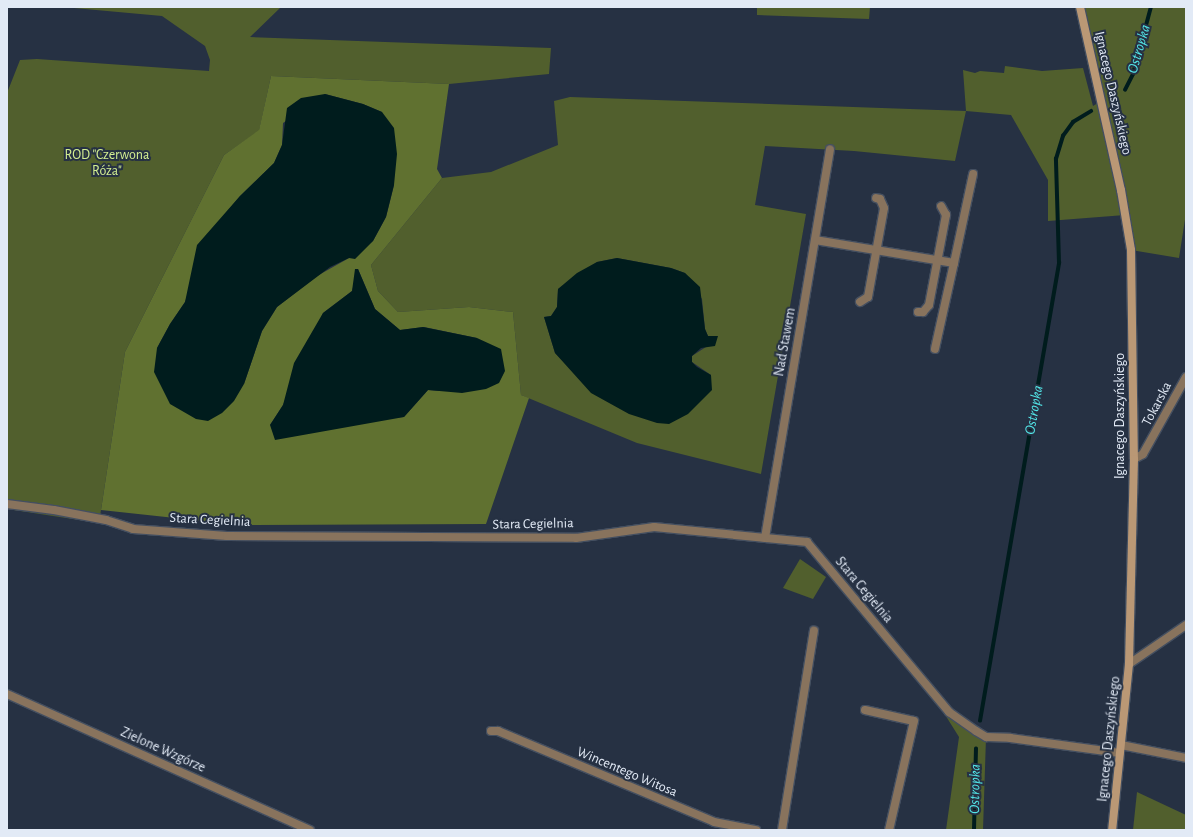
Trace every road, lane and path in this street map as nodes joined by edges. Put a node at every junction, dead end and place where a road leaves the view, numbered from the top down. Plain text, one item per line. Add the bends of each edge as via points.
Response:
1 (1080, 7) edge
2 (830, 149) dead end
3 (973, 174) dead end
4 (876, 198) dead end
5 (941, 206) dead end
6 (815, 240) junction
7 (876, 250) junction
8 (938, 261) junction
9 (954, 264) junction
10 (860, 302) dead end
11 (918, 312) dead end
12 (934, 349) dead end
13 (1186, 377) edge
14 (1134, 459) junction
15 (7, 504) edge
16 (765, 538) junction
17 (1186, 624) edge
18 (814, 631) dead end
19 (1129, 664) junction
20 (7, 694) edge
21 (865, 710) dead end
22 (491, 731) dead end
23 (1120, 749) junction
24 (1186, 758) edge
25 (726, 828) edge
26 (310, 830) edge
27 (756, 830) edge
28 (782, 830) edge
29 (889, 830) edge
30 (1112, 830) edge

1 - 14 main road, Ignacego Daszyńskiego via 1121,190 1131,250
2 - 6 street, Nad Stawem
3 - 9 street
4 - 7 street via 884,208
5 - 8 street via 946,215
6 - 7 street
6 - 16 street, Nad Stawem
7 - 8 street
7 - 10 street via 868,297
8 - 9 street
8 - 11 street via 929,305 923,312
9 - 12 street
13 - 14 street, Tokarska via 1143,454
14 - 19 main road, Ignacego Daszyńskiego
15 - 16 street, Stara Cegielnia via 106,520 133,529 227,536 576,538 654,526
16 - 23 street, Stara Cegielnia via 806,542 949,712 976,731 990,737
17 - 19 street via 1144,651
18 - 28 street
19 - 23 main road, Ignacego Daszyńskiego
20 - 26 street, Zielone Wzgórze
21 - 29 street via 914,722
22 - 25 street, Wincentego Witosa via 498,731
23 - 24 street
23 - 30 main road, Ignacego Daszyńskiego
25 - 27 street, Wincentego Witosa

